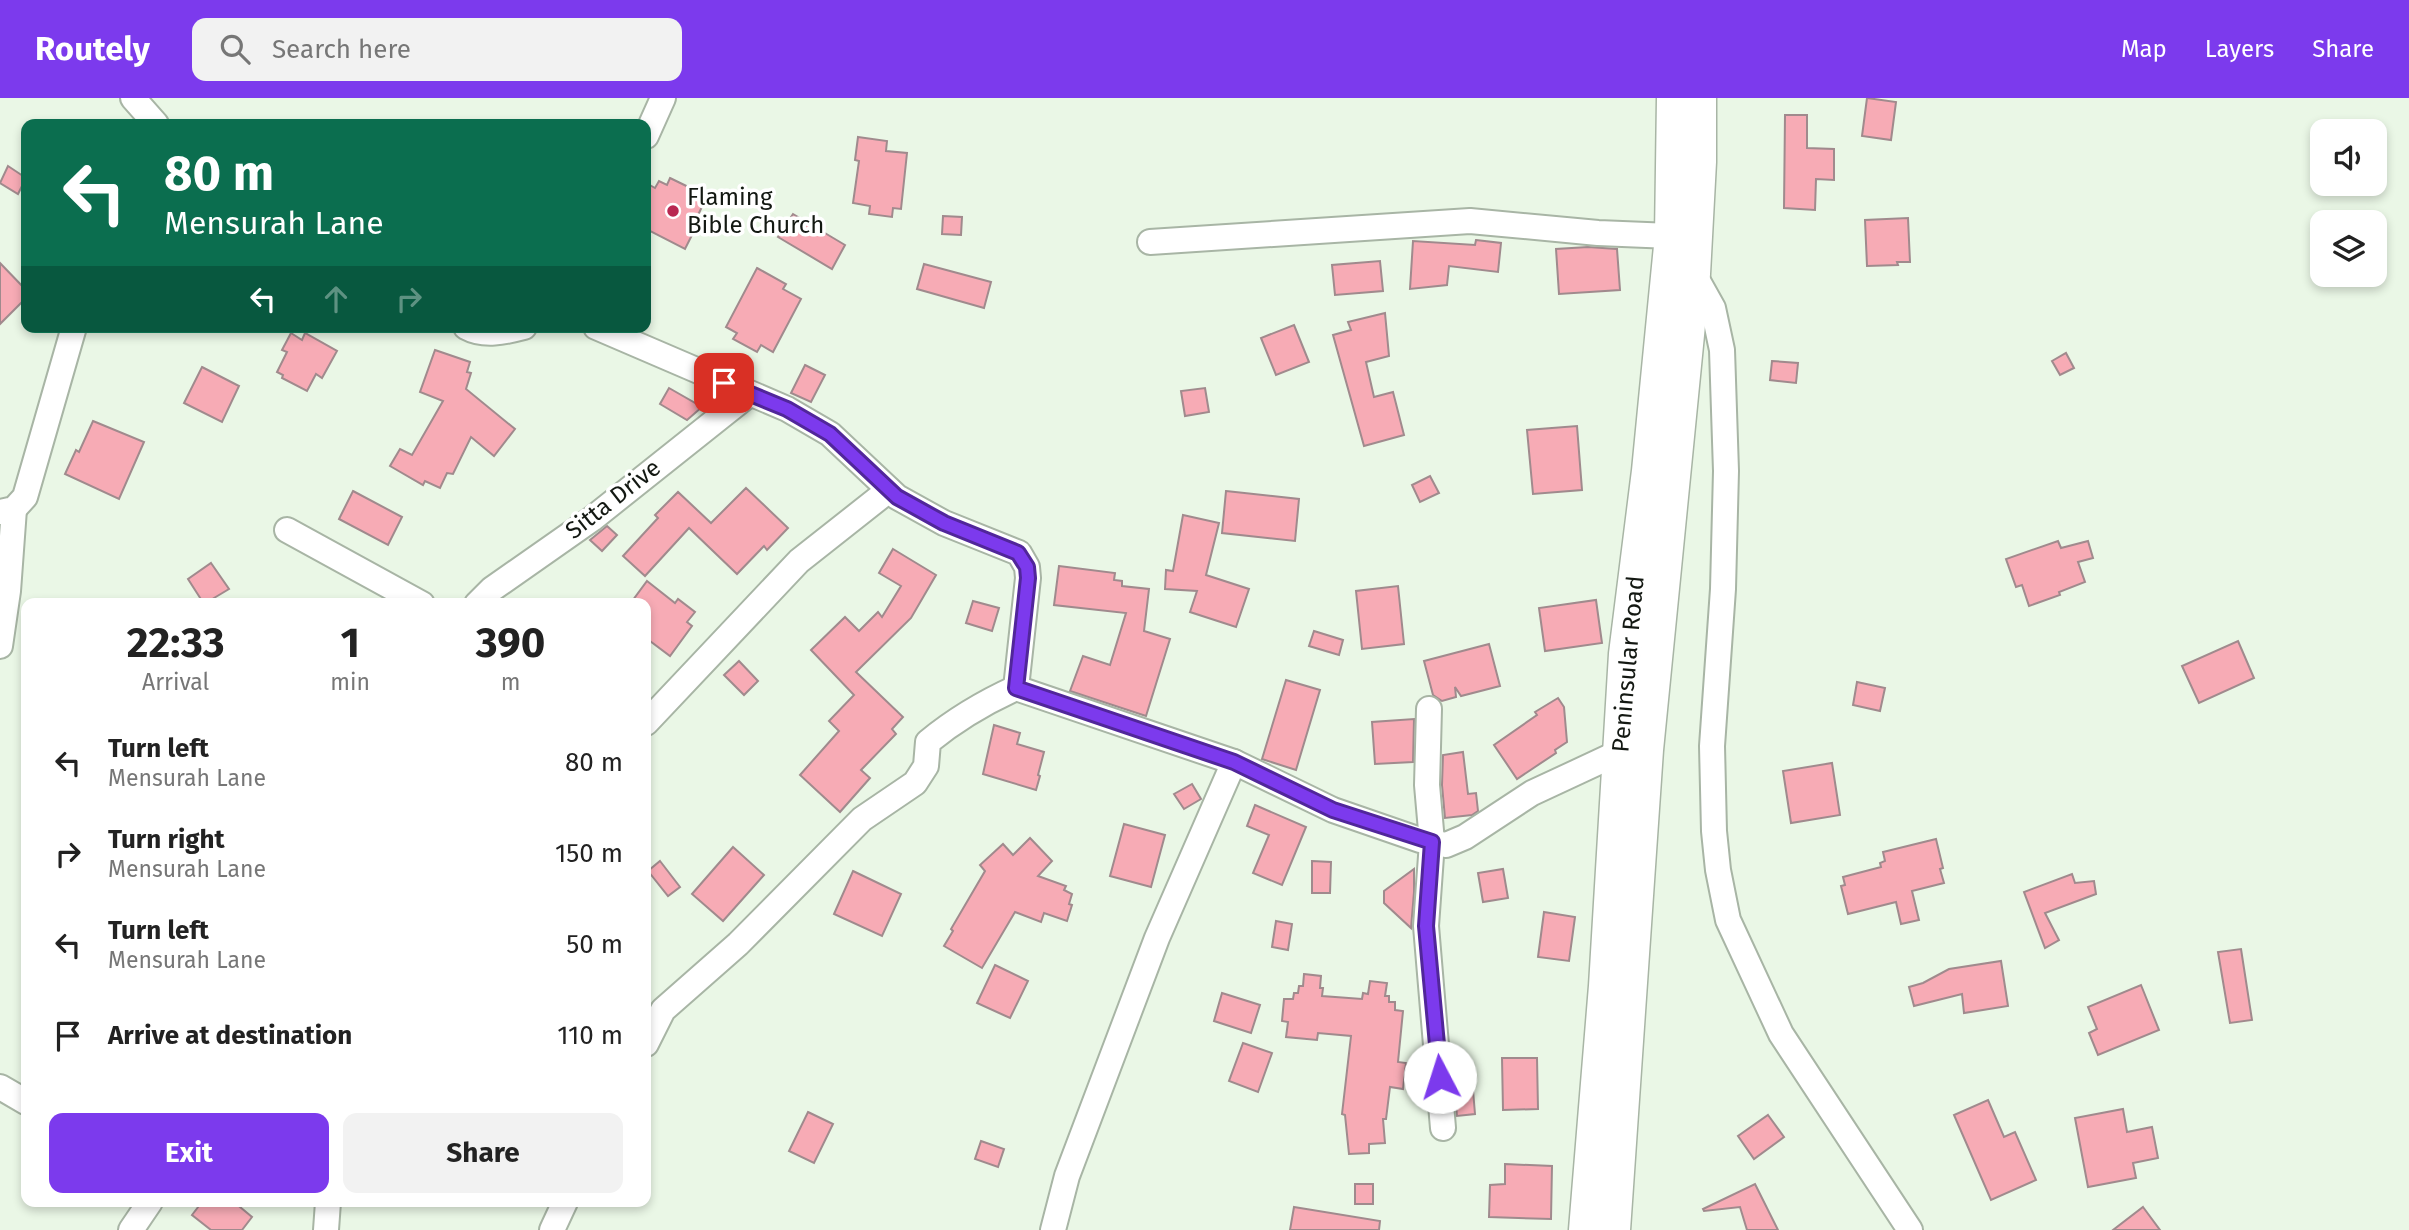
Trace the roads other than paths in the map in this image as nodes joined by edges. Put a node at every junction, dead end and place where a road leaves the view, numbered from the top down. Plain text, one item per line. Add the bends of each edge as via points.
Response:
1 (133, 98) edge
2 (663, 98) edge
3 (1673, 98) edge
4 (1700, 98) edge
5 (152, 119) edge
6 (651, 125) edge
7 (1671, 236) junction
8 (1150, 242) dead end
9 (1694, 274) junction
10 (72, 333) edge
11 (610, 333) edge
12 (749, 394) junction
13 (889, 489) junction
14 (7, 511) edge
15 (287, 530) dead end
16 (411, 598) edge
17 (483, 598) edge
18 (0, 646) edge
19 (1016, 688) junction
20 (1429, 709) dead end
21 (651, 718) edge
22 (1620, 752) junction
23 (1234, 762) junction
24 (1432, 842) junction
25 (651, 1034) edge
26 (0, 1087) edge
27 (21, 1099) edge
28 (1443, 1128) dead end
29 (147, 1207) edge
30 (327, 1207) edge
31 (563, 1207) edge
32 (131, 1230) edge
33 (326, 1230) edge
34 (552, 1230) edge
35 (1053, 1230) edge
36 (1585, 1230) edge
37 (1614, 1230) edge
38 (1910, 1230) edge

1 - 5 street
2 - 6 street
3 - 7 main road, Peninsular Road
4 - 9 main road, Peninsular Road
7 - 8 street via 1470,221
7 - 22 main road, Peninsular Road via 1625,654
9 - 37 main road, Peninsular Road via 1647,750
9 - 38 street via 1713,308 1722,350 1726,484 1712,746 1713,831 1728,920 1781,1034
10 - 14 street via 25,497
11 - 12 street
12 - 13 street via 830,434
12 - 17 street, Sitta Drive via 592,519
13 - 19 street via 944,523 1018,553 1027,567
13 - 21 street via 799,561
14 - 18 street via 8,591
15 - 16 street
19 - 23 street
19 - 25 street via 956,719 928,742 926,766 915,783 862,819 738,944 663,1010
20 - 24 street via 1427,785
22 - 24 street via 1532,793 1465,837 1446,845
22 - 36 main road, Peninsular Road
23 - 24 street via 1333,810
23 - 35 street via 1157,938 1067,1176
24 - 28 street via 1426,926
26 - 27 street
29 - 32 street
30 - 33 street
31 - 34 street

